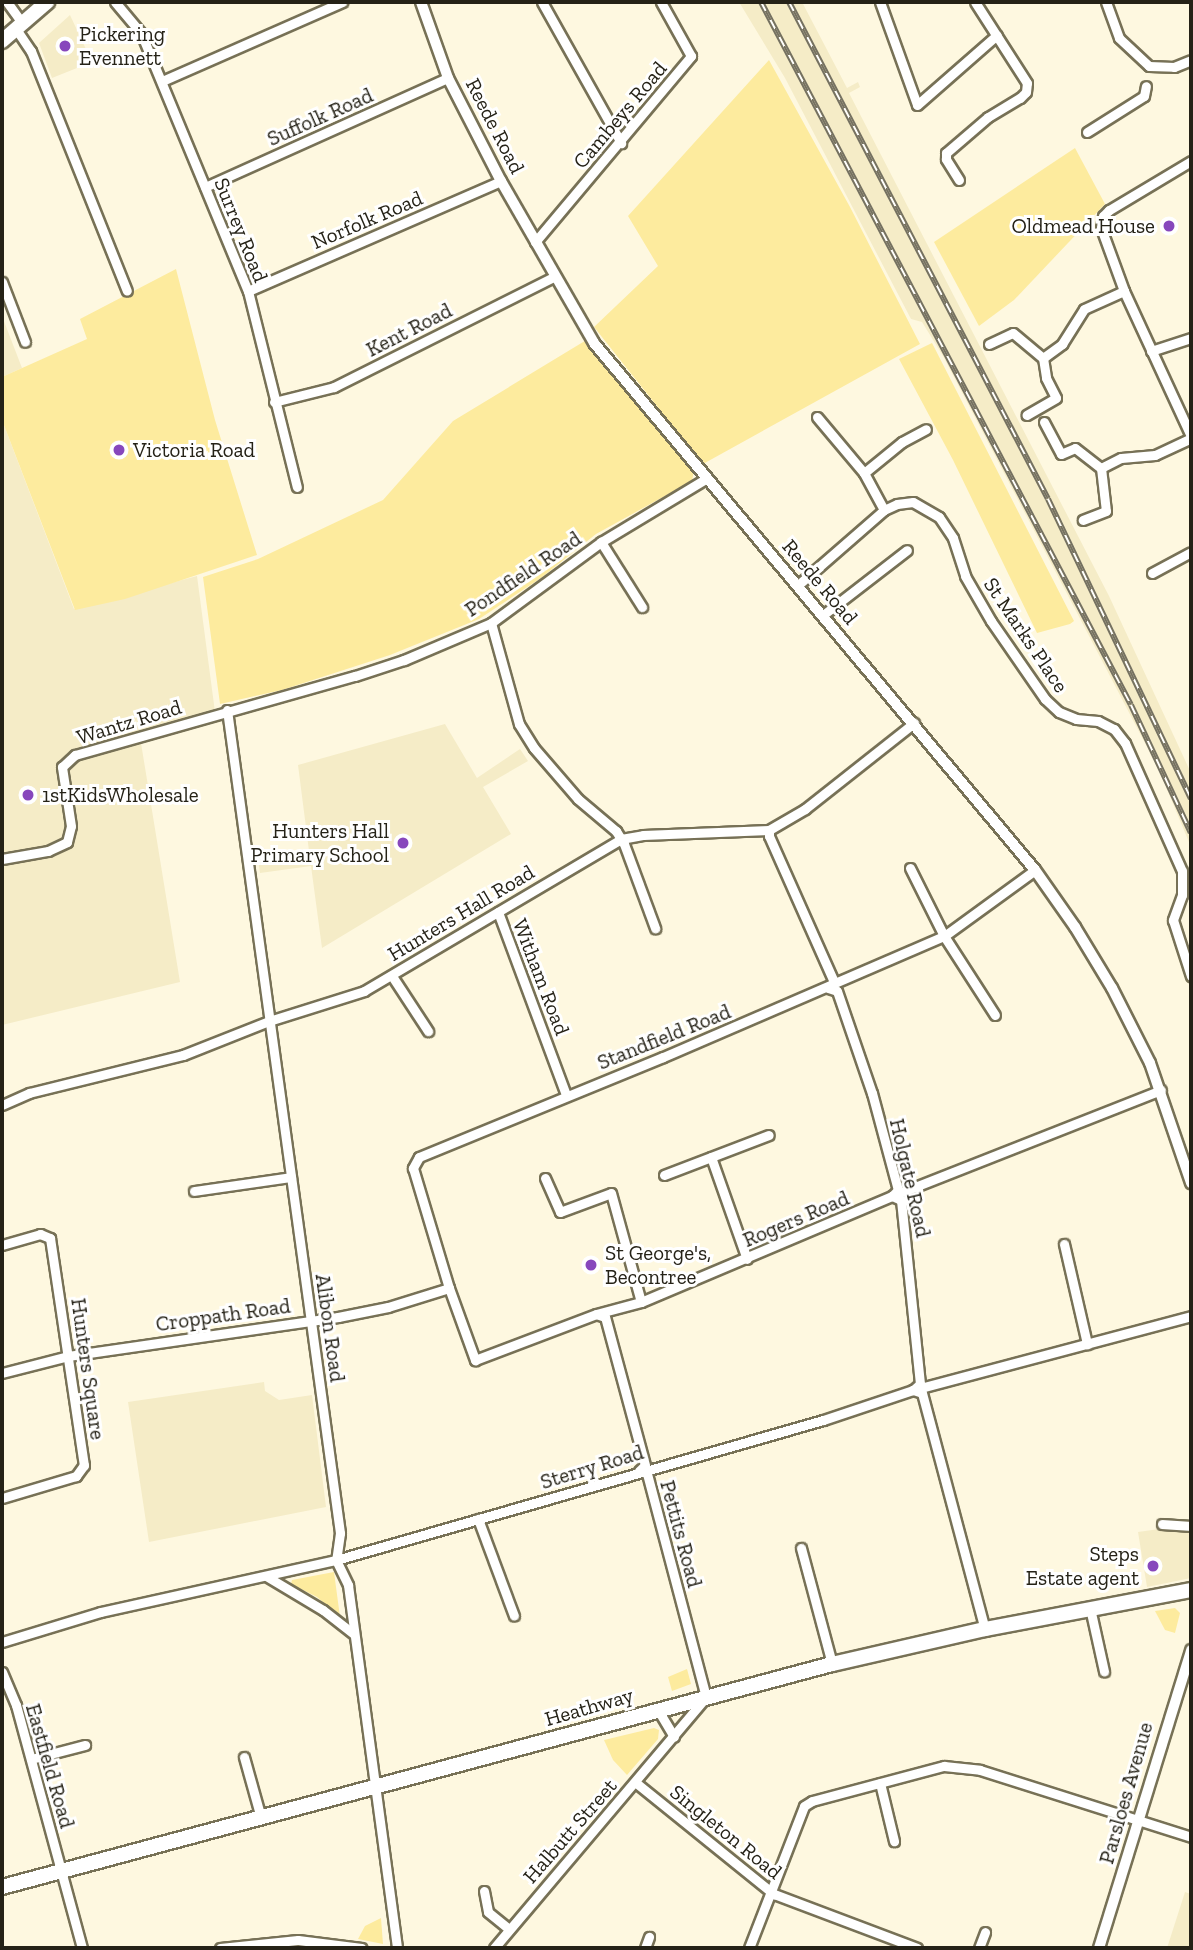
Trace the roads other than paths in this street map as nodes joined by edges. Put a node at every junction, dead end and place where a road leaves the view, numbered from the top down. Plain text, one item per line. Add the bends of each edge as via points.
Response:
1 (7, 2) edge
2 (47, 2) edge
3 (115, 2) edge
4 (342, 2) edge
5 (421, 2) edge
6 (542, 2) edge
7 (661, 2) edge
8 (880, 2) edge
9 (975, 2) edge
10 (1106, 2) edge
11 (19, 26) junction
12 (997, 35) junction
13 (2, 41) edge
14 (1191, 60) edge
15 (448, 78) junction
16 (162, 81) junction
17 (1146, 86) dead end
18 (1087, 132) dead end
19 (621, 144) junction
20 (1191, 161) edge
21 (959, 180) dead end
22 (501, 181) junction
23 (205, 187) junction
24 (535, 242) junction
25 (554, 277) junction
26 (2, 282) edge
27 (127, 291) dead end
28 (248, 291) junction
29 (1124, 291) junction
30 (1191, 338) edge
31 (25, 342) dead end
32 (989, 344) dead end
33 (1151, 351) junction
34 (1043, 359) junction
35 (274, 402) junction
36 (1026, 415) dead end
37 (817, 417) dead end
38 (1044, 422) dead end
39 (926, 429) dead end
40 (1191, 437) edge
41 (1101, 468) junction
42 (864, 473) junction
43 (707, 478) junction
44 (297, 488) dead end
45 (884, 510) junction
46 (1083, 520) dead end
47 (601, 542) junction
48 (907, 550) dead end
49 (1191, 552) edge
50 (1152, 573) dead end
51 (798, 585) junction
52 (642, 607) dead end
53 (823, 615) junction
54 (491, 623) junction
55 (227, 710) junction
56 (914, 723) junction
57 (769, 831) junction
58 (621, 839) junction
59 (2, 859) edge
60 (909, 868) dead end
61 (1035, 870) junction
62 (498, 912) junction
63 (654, 928) dead end
64 (944, 936) junction
65 (392, 976) junction
66 (1191, 976) edge
67 (828, 988) junction
68 (995, 1015) dead end
69 (270, 1021) junction
70 (428, 1031) dead end
71 (1161, 1090) junction
72 (566, 1095) junction
73 (2, 1105) edge
74 (769, 1135) dead end
75 (711, 1157) junction
76 (664, 1175) dead end
77 (291, 1177) junction
78 (545, 1178) dead end
79 (1191, 1183) edge
80 (194, 1191) dead end
81 (892, 1196) junction
82 (1064, 1244) dead end
83 (2, 1245) edge
84 (747, 1259) junction
85 (449, 1288) junction
86 (641, 1302) junction
87 (596, 1314) junction
88 (1191, 1317) edge
89 (311, 1321) junction
90 (1087, 1344) junction
91 (68, 1356) junction
92 (2, 1373) edge
93 (913, 1391) junction
94 (639, 1471) junction
95 (2, 1498) edge
96 (478, 1519) junction
97 (1162, 1524) dead end
98 (1191, 1526) edge
99 (801, 1548) dead end
100 (337, 1560) junction
101 (266, 1576) junction
102 (1191, 1590) edge
103 (1090, 1608) junction
104 (514, 1616) dead end
105 (985, 1629) junction
106 (354, 1634) junction
107 (2, 1642) edge
108 (1191, 1650) edge
109 (832, 1664) junction
110 (1104, 1671) dead end
111 (2, 1672) edge
112 (706, 1697) junction
113 (658, 1710) junction
114 (674, 1737) junction
115 (85, 1745) dead end
116 (244, 1757) dead end
117 (31, 1759) junction
118 (635, 1782) junction
119 (880, 1783) junction
120 (375, 1787) junction
121 (261, 1818) junction
122 (1139, 1819) junction
123 (1191, 1837) edge
124 (894, 1841) dead end
125 (61, 1871) junction
126 (2, 1887) edge
127 (770, 1890) junction
128 (484, 1891) dead end
129 (509, 1929) junction
130 (985, 1932) dead end
131 (649, 1937) dead end
132 (82, 1948) edge
133 (220, 1948) edge
134 (361, 1948) edge
135 (397, 1948) edge
136 (494, 1948) edge
137 (645, 1948) edge
138 (749, 1948) edge
139 (917, 1948) edge
140 (979, 1948) edge
141 (1099, 1948) edge

1 - 11 street
2 - 11 main road
3 - 16 street, Surrey Road via 141,33
4 - 16 street
5 - 15 street, Reede Road
6 - 19 street
7 - 19 street, Cambeys Road via 691,57
8 - 12 street via 917,106
9 - 12 street
10 - 14 street via 1119,37 1149,66 1174,67
11 - 13 main road
11 - 27 street
12 - 21 street via 1026,78 1026,92 946,153
15 - 22 street, Reede Road
15 - 23 street, Suffolk Road
16 - 23 street, Surrey Road
17 - 18 street via 1144,96
19 - 24 street, Cambeys Road
20 - 29 street via 1109,210 1102,224
22 - 24 street, Reede Road
22 - 28 street, Norfolk Road
23 - 28 street, Surrey Road
24 - 25 street, Reede Road
25 - 35 street, Kent Road via 334,387
25 - 43 street, Reede Road via 594,342
26 - 31 street
28 - 35 street, Surrey Road
29 - 33 street
29 - 34 street via 1084,309 1062,344
30 - 33 street
32 - 34 street via 1013,333
33 - 40 street
34 - 36 street via 1056,398
35 - 44 street, Surrey Road
37 - 42 street
38 - 41 street via 1060,454 1075,448
39 - 42 street
40 - 41 street via 1155,455 1121,458
41 - 46 street via 1106,511
42 - 45 street
43 - 47 street, Pondfield Road
43 - 51 street, Reede Road
45 - 51 street
45 - 66 street, St Marks Place via 913,502 939,517 991,621 1045,699 1059,712 1114,729 1125,743 1182,871 1182,895 1173,920
47 - 52 street
47 - 54 street, Pondfield Road
48 - 53 street
49 - 50 street
51 - 53 street, Reede Road
53 - 56 street, Reede Road
54 - 55 street, Pondfield Road via 404,660
54 - 58 street via 519,724 578,799
55 - 59 street, Wantz Road via 75,755 62,767 71,826 67,842 48,851
55 - 69 street, Alibon Road
56 - 57 street
56 - 61 street, Reede Road
57 - 58 street, Hunters Hall Road
57 - 67 street, Holgate Road via 834,982
58 - 62 street, Hunters Hall Road
58 - 63 street
60 - 64 street
61 - 64 street, Standfield Road
61 - 71 street, Reede Road via 1076,926 1112,988
62 - 65 street, Hunters Hall Road
62 - 72 street, Witham Road
64 - 67 street, Standfield Road
64 - 68 street
65 - 69 street, Hunters Hall Road
65 - 70 street
67 - 72 street, Standfield Road
67 - 81 street, Holgate Road via 837,990 872,1093 898,1190
69 - 73 street, Hunters Hall Road via 183,1055 29,1093
69 - 77 street, Alibon Road
71 - 79 street, Reede Road
71 - 81 street, Rogers Road
72 - 85 street, Standfield Road via 419,1157 413,1168
74 - 75 street
75 - 76 street
75 - 84 street
77 - 80 street
77 - 89 street, Alibon Road
78 - 86 street via 560,1212 611,1193
81 - 84 street, Rogers Road
81 - 93 street, Holgate Road via 901,1200 904,1216 920,1384
82 - 90 street
83 - 91 street, Hunters Square via 40,1234 50,1238
84 - 86 street, Rogers Road
85 - 87 street, Rogers Road via 475,1360
85 - 89 street, Croppath Road via 388,1307
86 - 87 street, Rogers Road
87 - 94 street, Pettits Road via 605,1318 645,1465
88 - 90 street, Sterry Road
89 - 91 street, Croppath Road
89 - 100 street, Alibon Road via 340,1533
90 - 93 street, Sterry Road
91 - 92 street, Croppath Road
91 - 95 street, Hunters Square via 83,1471
93 - 94 street, Sterry Road
93 - 105 street via 922,1394
94 - 96 street, Sterry Road
94 - 112 street, Pettits Road via 647,1474
96 - 100 street, Sterry Road
96 - 104 street
97 - 98 street
99 - 109 street
100 - 101 street, Sterry Road
100 - 106 street, Alibon Road via 348,1585
101 - 106 street via 323,1609
101 - 107 street, Sterry Road via 101,1612
102 - 103 main road, Heathway
103 - 105 main road, Heathway
103 - 110 street
105 - 109 main road, Heathway
106 - 120 street, Alibon Road
108 - 122 street, Parsloes Avenue
109 - 112 main road, Heathway
111 - 117 street, Eastfield Road
112 - 113 main road, Heathway
112 - 114 street, Halbutt Street
113 - 114 street
113 - 120 main road, Heathway
114 - 118 street, Halbutt Street
115 - 117 street
116 - 121 street
117 - 125 street, Eastfield Road
118 - 127 street, Singleton Road
118 - 129 street, Halbutt Street
119 - 122 street via 944,1766 962,1767
119 - 124 street
119 - 127 street via 804,1806
120 - 121 main road, Heathway
120 - 135 street, Alibon Road
121 - 125 main road, Heathway
122 - 123 street
122 - 141 street, Parsloes Avenue
125 - 126 main road, Heathway
125 - 132 street, Eastfield Road
127 - 138 street
127 - 139 street, Singleton Road
128 - 129 street via 488,1912
129 - 136 street, Halbutt Street
130 - 140 street
131 - 137 street
133 - 134 street via 298,1940

